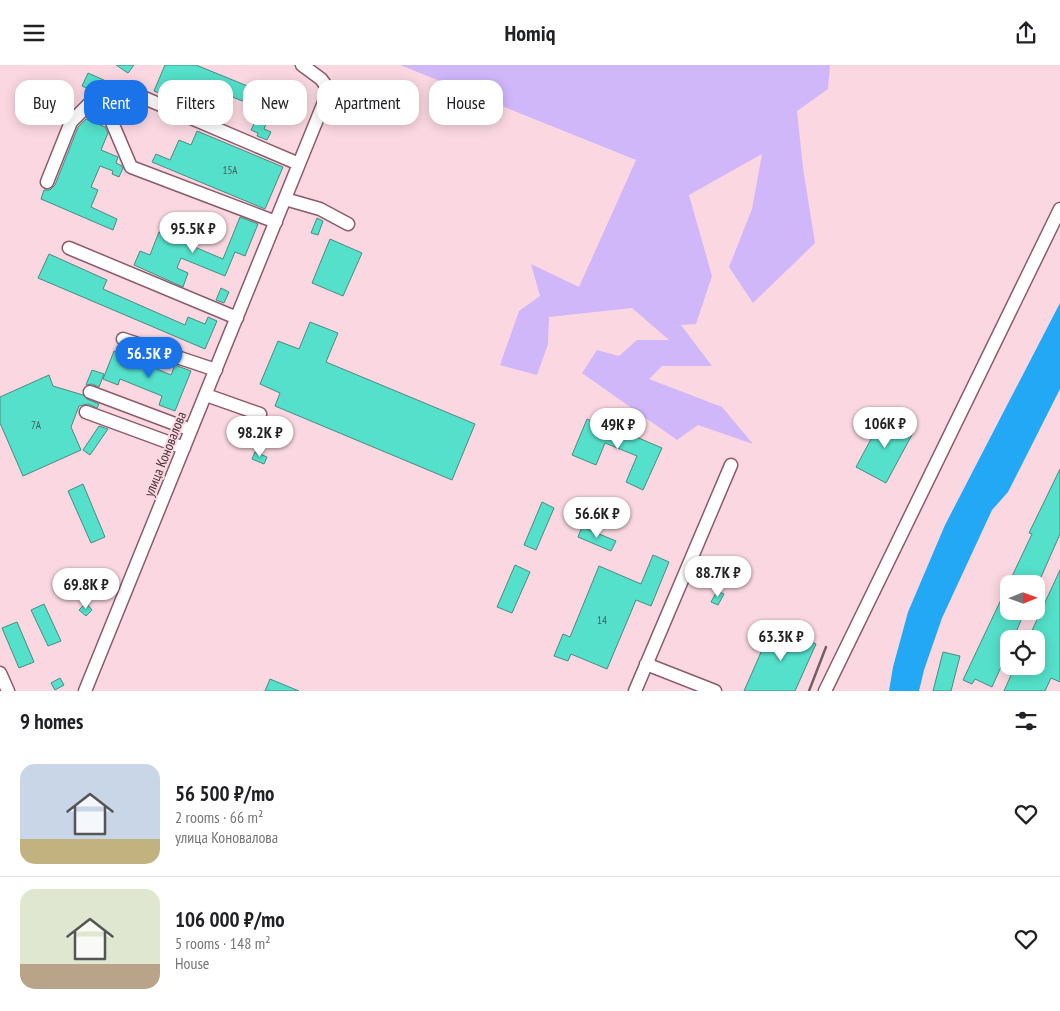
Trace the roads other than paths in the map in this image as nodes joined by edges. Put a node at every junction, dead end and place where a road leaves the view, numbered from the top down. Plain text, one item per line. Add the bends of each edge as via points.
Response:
1 (302, 65) edge
2 (148, 100) edge
3 (299, 164) junction
4 (47, 182) dead end
5 (285, 199) junction
6 (1060, 209) edge
7 (276, 222) junction
8 (348, 224) dead end
9 (68, 248) dead end
10 (237, 318) junction
11 (123, 339) dead end
12 (216, 370) junction
13 (90, 392) dead end
14 (206, 395) junction
15 (86, 412) dead end
16 (260, 414) dead end
17 (192, 430) junction
18 (184, 448) junction
19 (730, 465) dead end
20 (646, 664) junction
21 (0, 673) edge
22 (8, 691) edge
23 (85, 691) edge
24 (635, 691) edge
25 (715, 691) edge
26 (824, 691) edge

1 - 3 street, улица Коновалова via 321,79 329,90
2 - 3 street
3 - 5 street, улица Коновалова
4 - 7 street via 70,122 91,102 111,120 131,167
5 - 7 street, улица Коновалова
5 - 8 street via 320,209
6 - 26 street
7 - 10 street, улица Коновалова
9 - 10 street
10 - 12 street, улица Коновалова
11 - 12 street
12 - 14 street, улица Коновалова
13 - 17 street
14 - 16 street
14 - 17 street, улица Коновалова
15 - 18 street
17 - 18 street, улица Коновалова
18 - 23 street, улица Коновалова
19 - 20 street
20 - 24 street
20 - 25 street
21 - 22 street

